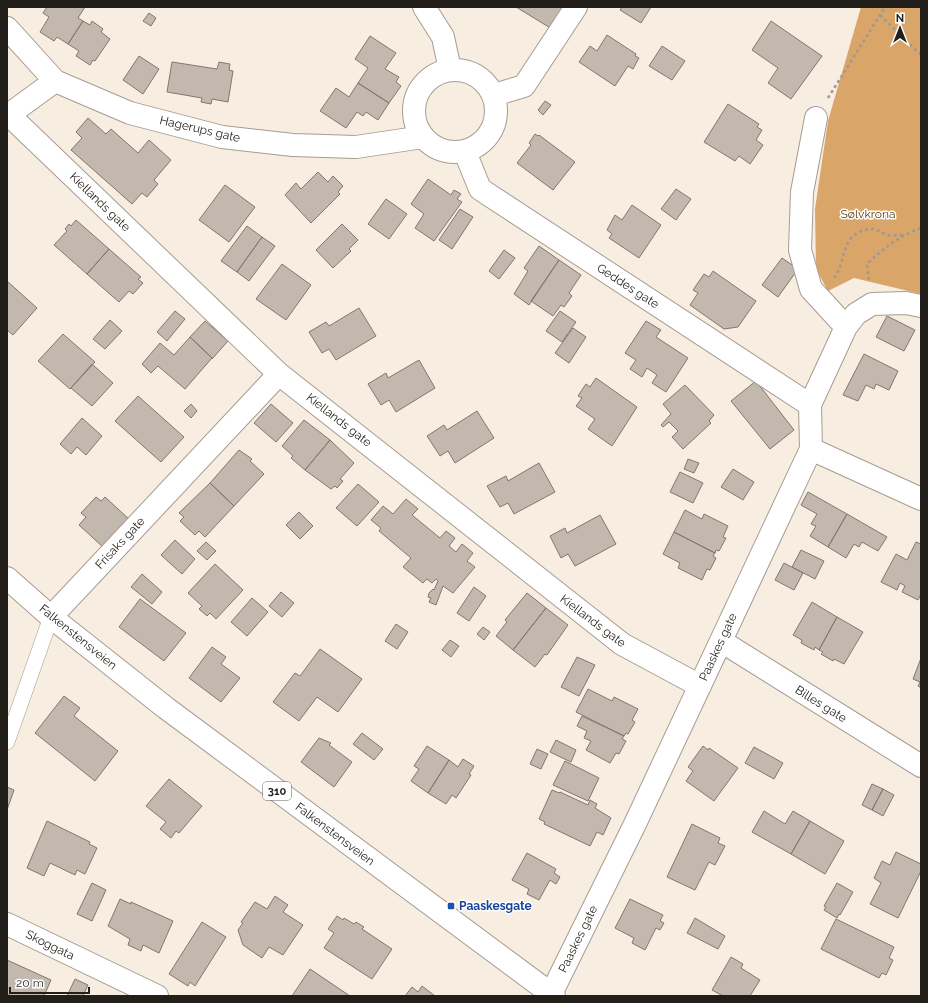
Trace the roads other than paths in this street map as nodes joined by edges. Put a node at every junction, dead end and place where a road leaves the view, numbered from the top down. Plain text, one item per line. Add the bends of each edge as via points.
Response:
1 (424, 7) edge
2 (576, 7) edge
3 (7, 28) edge
4 (450, 70) junction
5 (56, 81) junction
6 (494, 95) junction
7 (8, 116) edge
8 (816, 118) road end
9 (423, 137) junction
10 (464, 152) junction
11 (921, 306) edge
12 (846, 327) junction
13 (279, 374) junction
14 (810, 405) junction
15 (811, 449) junction
16 (921, 499) edge
17 (7, 578) edge
18 (51, 616) junction
19 (722, 641) junction
20 (700, 686) junction
21 (7, 742) edge
22 (921, 766) edge
23 (7, 924) edge
24 (552, 995) edge
25 (157, 996) edge

1 - 4 street via 442,37
2 - 6 street via 524,86
3 - 5 street, Hagerups gate
4 - 6 street via 463,70 476,75 486,83
4 - 9 street via 438,73 427,80 419,90 414,114 416,126
5 - 7 street
5 - 9 street, Hagerups gate via 130,113 222,137 293,145 356,147
6 - 10 street via 497,112 492,130 485,140
7 - 13 street, Kiellands gate
8 - 12 street via 802,192 800,250 810,289
9 - 10 street via 438,149
10 - 14 street, Geddes gate via 480,189
11 - 12 street, Paaskes gate via 906,303 872,304 856,314
12 - 14 street, Paaskes gate
13 - 18 street, Frisaks gate
13 - 20 street, Kiellands gate via 622,644
14 - 15 street, Paaskes gate
15 - 16 street
15 - 19 street, Paaskes gate
17 - 18 street, Falkenstensveien / 310
18 - 21 lane, Frisaks gate
18 - 24 street, Falkenstensveien / 310 via 166,708
19 - 20 street, Paaskes gate
19 - 22 street, Billes gate
20 - 24 street, Paaskes gate
23 - 25 street, Skoggata

